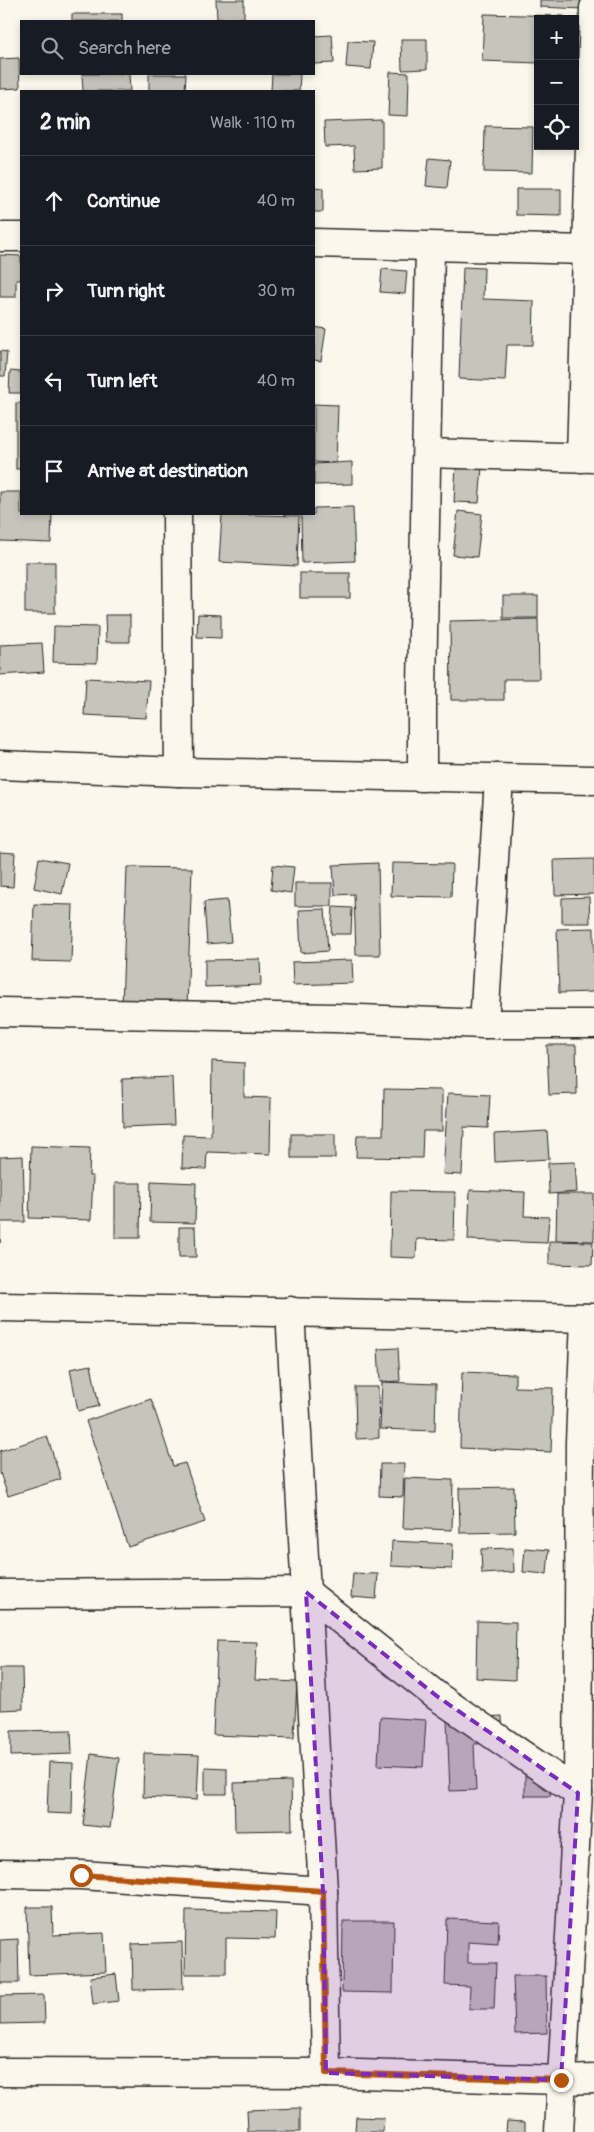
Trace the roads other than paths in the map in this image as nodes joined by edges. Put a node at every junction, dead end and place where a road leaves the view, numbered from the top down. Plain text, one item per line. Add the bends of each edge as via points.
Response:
1 (594, 8) edge
2 (0, 237) edge
3 (20, 237) edge
4 (315, 243) edge
5 (430, 247) junction
6 (587, 250) junction
7 (427, 453) junction
8 (587, 458) edge
9 (177, 515) edge
10 (0, 764) edge
11 (179, 772) junction
12 (422, 777) junction
13 (499, 778) junction
14 (594, 780) edge
15 (0, 1012) edge
16 (484, 1024) junction
17 (594, 1024) edge
18 (0, 1307) edge
19 (290, 1311) junction
20 (590, 1318) edge
21 (306, 1592) junction
22 (0, 1594) edge
23 (578, 1793) junction
24 (0, 1874) edge
25 (323, 1891) junction
26 (0, 2072) edge
27 (326, 2073) junction
28 (594, 2079) edge
29 (561, 2080) junction
30 (559, 2132) edge

1 - 6 street
2 - 3 street
4 - 5 street
5 - 6 street
5 - 7 street
6 - 8 street
7 - 8 street
7 - 12 street
9 - 11 street
10 - 11 street
11 - 12 street
12 - 13 street
13 - 14 street
13 - 16 street
15 - 16 street
16 - 17 street
18 - 19 street
19 - 20 street
19 - 21 street
20 - 23 street via 580,1442
21 - 22 street
21 - 23 street via 438,1697
21 - 25 street
23 - 29 street
24 - 25 street via 81,1875
25 - 27 street
26 - 27 street
27 - 29 street
28 - 29 street
29 - 30 street

